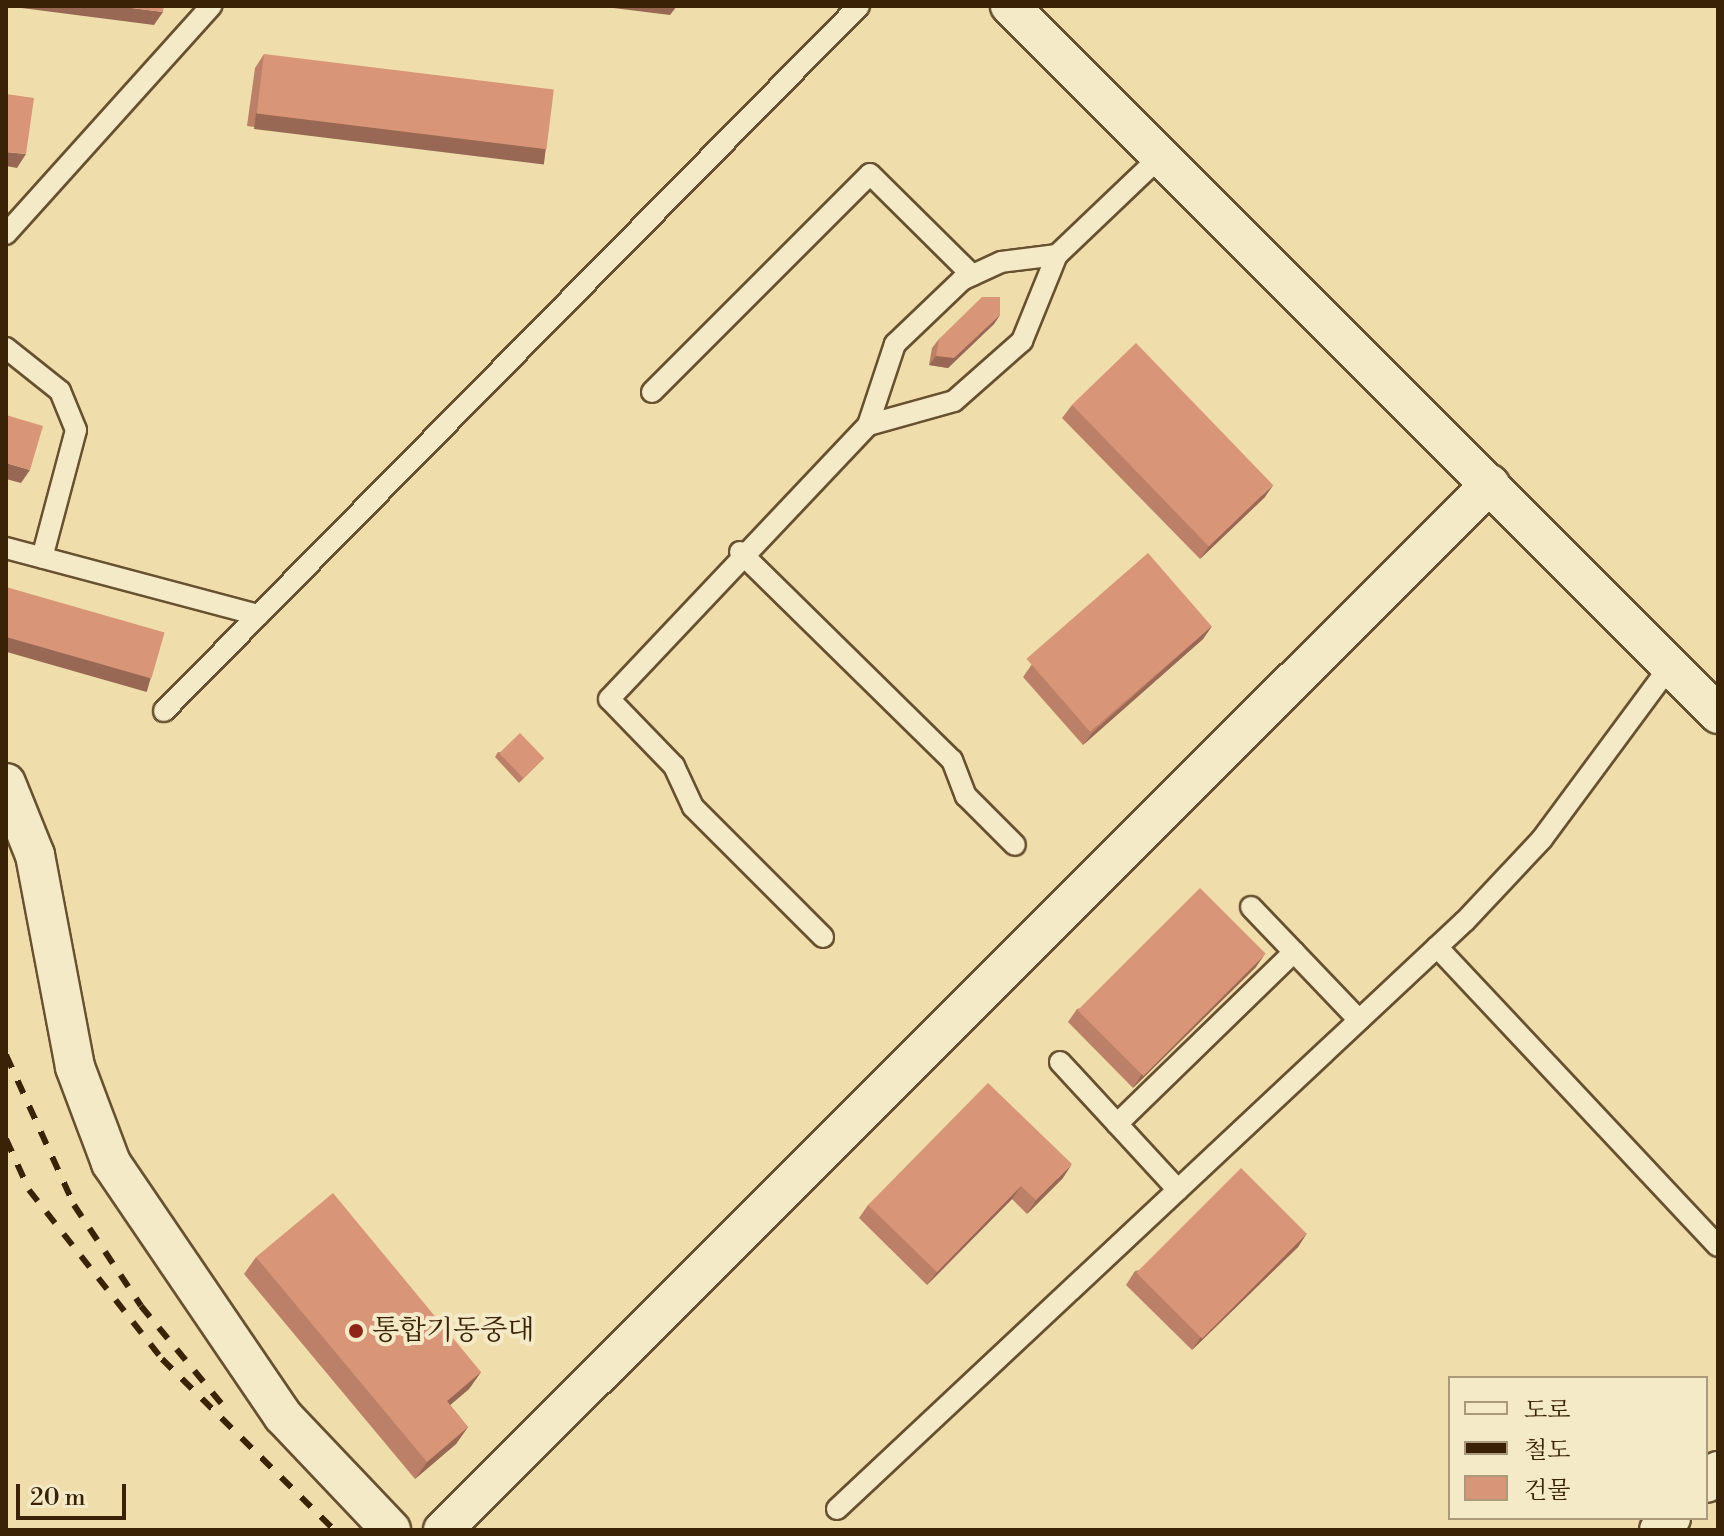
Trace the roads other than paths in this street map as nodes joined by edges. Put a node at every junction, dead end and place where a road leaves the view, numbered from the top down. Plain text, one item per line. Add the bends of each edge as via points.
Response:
1 (211, 6) edge
2 (1010, 6) edge
3 (848, 9) edge
4 (1161, 156) junction
5 (6, 234) edge
6 (1057, 255) junction
7 (972, 275) junction
8 (6, 348) edge
9 (652, 392) dead end
10 (868, 425) junction
11 (1490, 484) junction
12 (6, 548) edge
13 (740, 552) junction
14 (42, 558) junction
15 (258, 615) junction
16 (1670, 666) junction
17 (164, 711) dead end
18 (1718, 714) edge
19 (6, 783) edge
20 (1015, 845) dead end
21 (1251, 907) dead end
22 (823, 937) dead end
23 (1437, 947) junction
24 (1294, 952) junction
25 (1359, 1020) junction
26 (1060, 1062) dead end
27 (1117, 1124) junction
28 (1178, 1190) junction
29 (1718, 1246) edge
30 (837, 1509) dead end
31 (391, 1530) edge
32 (443, 1530) edge

1 - 5 lane
2 - 4 street
3 - 15 lane
4 - 6 lane
4 - 11 street
6 - 7 lane via 1001,262
6 - 10 lane via 1022,341 954,401
7 - 9 lane via 870,174
7 - 10 lane via 895,344
8 - 14 lane via 60,391 76,430
10 - 13 lane
11 - 16 street
11 - 32 street
12 - 14 lane
13 - 20 lane via 952,760 966,796
13 - 22 lane via 609,699 674,766 693,807
14 - 15 lane
15 - 17 lane
16 - 18 street
16 - 23 lane via 1542,839
19 - 31 street via 35,855 75,1067 111,1163 283,1416
21 - 24 lane
23 - 25 lane
23 - 29 lane
24 - 25 lane
24 - 27 lane
25 - 28 lane
26 - 27 lane
27 - 28 lane
28 - 30 lane

